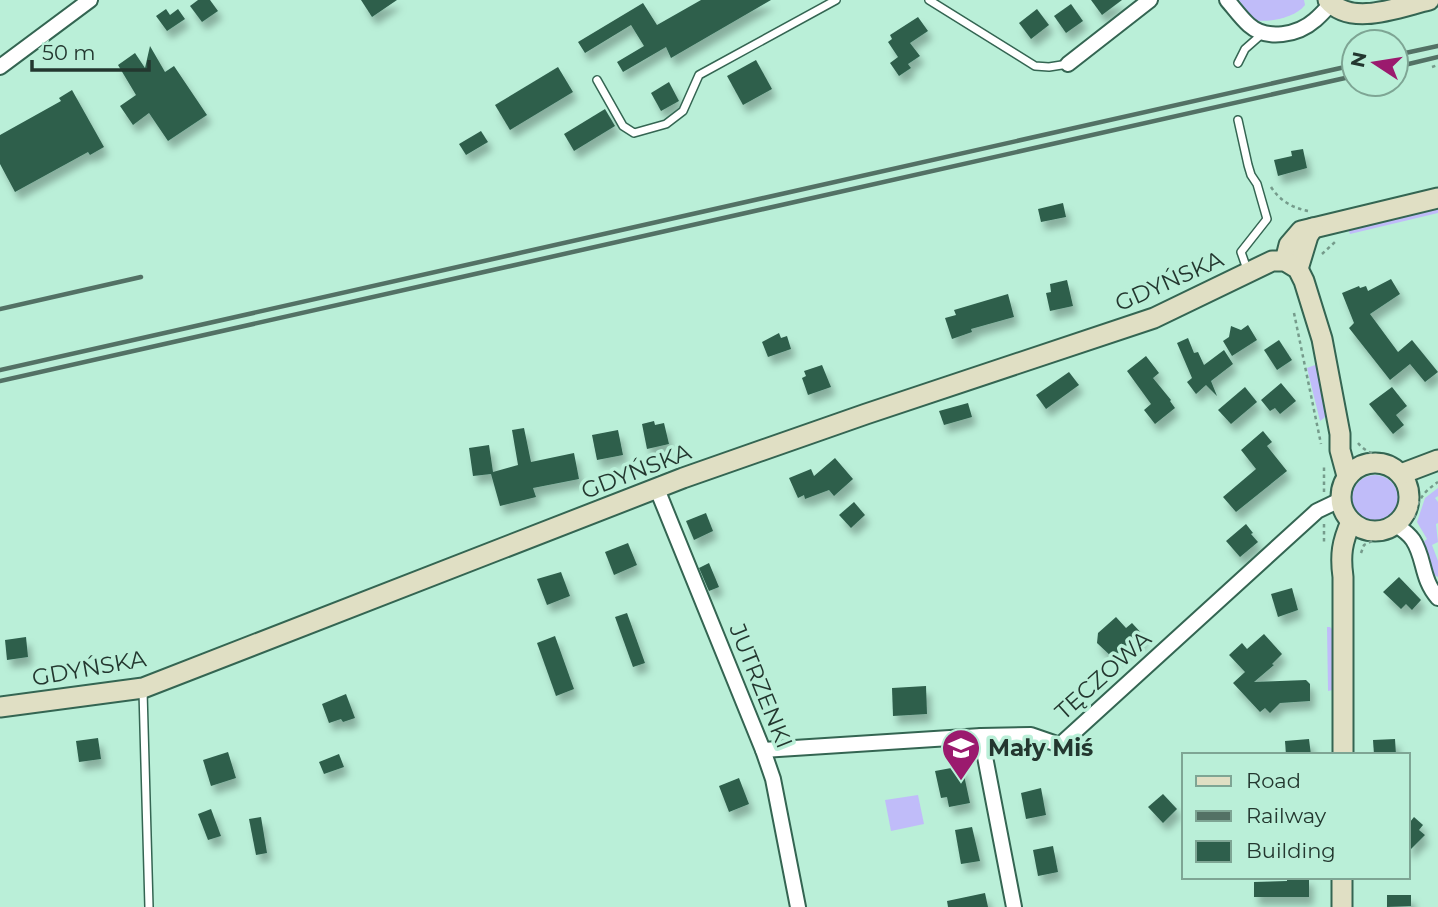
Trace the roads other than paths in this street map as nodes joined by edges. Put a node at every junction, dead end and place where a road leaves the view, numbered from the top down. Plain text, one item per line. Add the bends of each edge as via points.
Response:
1 (90, 0) edge
2 (836, 0) edge
3 (929, 0) edge
4 (1150, 0) edge
5 (1227, 0) edge
6 (1429, 0) edge
7 (1329, 2) edge
8 (1262, 34) junction
9 (1238, 63) dead end
10 (1068, 64) joint
11 (0, 67) edge
12 (597, 80) dead end
13 (1238, 120) dead end
14 (1438, 198) edge
15 (1292, 265) junction
16 (1248, 272) junction
17 (1348, 436) junction
18 (1438, 460) edge
19 (1364, 464) junction
20 (1438, 471) edge
21 (1401, 475) junction
22 (1347, 476) junction
23 (657, 489) junction
24 (1340, 500) junction
25 (1405, 524) junction
26 (1358, 527) junction
27 (1436, 593) edge
28 (143, 688) junction
29 (0, 707) edge
30 (981, 736) junction
31 (763, 750) junction
32 (1343, 753) edge
33 (1342, 879) edge
34 (149, 907) edge
35 (798, 907) edge
36 (1014, 907) edge
37 (1342, 907) edge

1 - 11 street
2 - 12 lane via 699,75 683,111 666,124 634,133 623,126
3 - 10 lane via 1035,66
4 - 10 street
5 - 8 street
6 - 7 main road via 1354,15
7 - 8 street via 1303,28 1275,36
8 - 9 lane via 1245,49
13 - 16 lane via 1267,219 1241,252
14 - 15 main road via 1312,220 1289,245
15 - 16 main road, GDYŃSKA via 1272,261
15 - 17 main road via 1304,281
16 - 23 main road, GDYŃSKA via 1154,318
17 - 19 main road
17 - 22 main road via 1340,450
18 - 21 main road
19 - 21 main road via 1384,464
19 - 22 main road
20 - 21 main road
21 - 25 main road via 1409,504
22 - 24 main road
23 - 28 main road, GDYŃSKA
23 - 31 street, JUTRZENKI
24 - 26 main road via 1343,512
24 - 30 street, TĘCZOWA via 1317,511 1060,745 1031,734
25 - 26 main road via 1382,531
25 - 27 street via 1428,584
26 - 32 main road via 1343,541 1341,562
28 - 29 main road, GDYŃSKA
28 - 34 lane
30 - 31 street, TĘCZOWA
30 - 36 street
31 - 35 street, JUTRZENKI
33 - 37 main road

